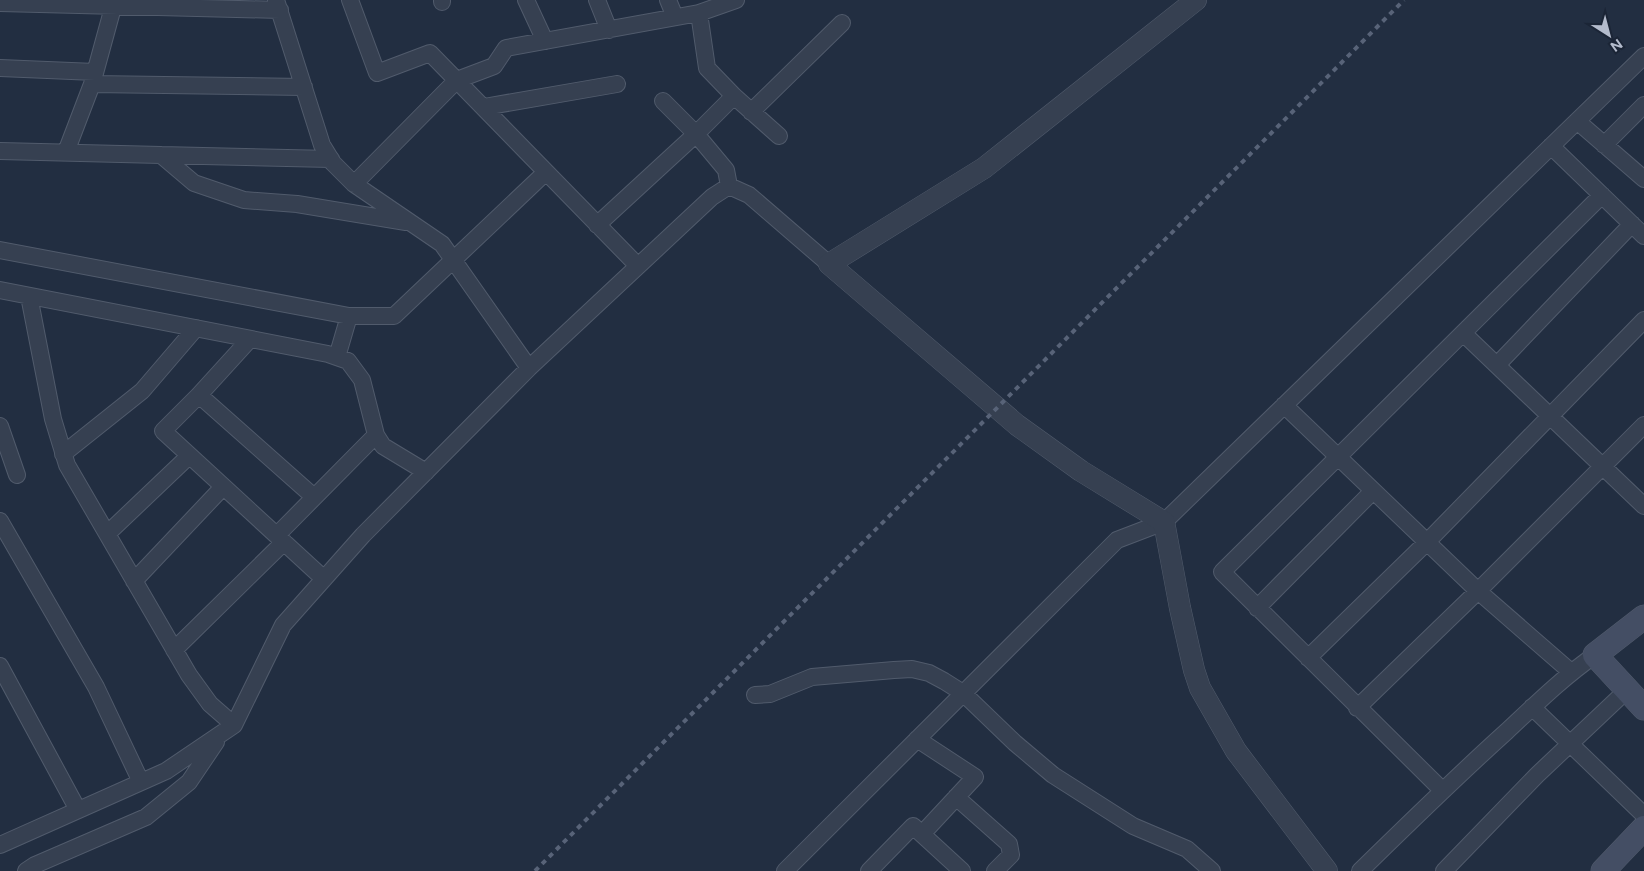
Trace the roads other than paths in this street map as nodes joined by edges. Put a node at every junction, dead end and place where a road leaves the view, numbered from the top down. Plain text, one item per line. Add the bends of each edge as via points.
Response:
1 (350, 0) edge
2 (526, 0) edge
3 (597, 0) edge
4 (668, 0) edge
5 (736, 0) edge
6 (1196, 0) edge
7 (0, 3) edge
8 (114, 3) edge
9 (278, 5) edge
10 (699, 13) junction
11 (675, 17) junction
12 (842, 23) dead end
13 (609, 30) junction
14 (545, 41) junction
15 (1644, 56) edge
16 (0, 68) edge
17 (94, 78) junction
18 (457, 80) junction
19 (617, 84) dead end
20 (304, 87) junction
21 (734, 96) junction
22 (663, 101) dead end
23 (1644, 105) edge
24 (484, 107) junction
25 (751, 112) junction
26 (1577, 121) junction
27 (696, 134) junction
28 (779, 136) dead end
29 (1604, 145) junction
30 (1551, 146) junction
31 (0, 150) edge
32 (66, 152) junction
33 (161, 155) junction
34 (331, 159) junction
35 (546, 172) junction
36 (1642, 174) edge
37 (354, 184) junction
38 (729, 186) junction
39 (1602, 195) junction
40 (412, 223) junction
41 (597, 225) junction
42 (1638, 230) edge
43 (0, 250) edge
44 (454, 260) junction
45 (829, 264) junction
46 (638, 266) junction
47 (0, 290) edge
48 (29, 296) junction
49 (349, 316) junction
50 (1644, 320) edge
51 (196, 328) junction
52 (1463, 333) junction
53 (250, 339) junction
54 (337, 357) junction
55 (1497, 365) junction
56 (529, 368) junction
57 (199, 394) junction
58 (1284, 405) junction
59 (1550, 416) junction
60 (1644, 425) edge
61 (0, 426) edge
62 (376, 435) junction
63 (63, 454) junction
64 (189, 456) junction
65 (1339, 458) junction
66 (1603, 466) junction
67 (426, 472) junction
68 (17, 475) dead end
69 (223, 487) junction
70 (1373, 491) junction
71 (314, 497) junction
72 (1644, 506) edge
73 (0, 521) edge
74 (1164, 522) junction
75 (107, 534) junction
76 (280, 539) junction
77 (1427, 542) junction
78 (324, 579) junction
79 (134, 581) junction
80 (1478, 591) junction
81 (1257, 608) junction
82 (1643, 617) edge
83 (174, 650) junction
84 (1595, 655) junction
85 (1308, 658) junction
86 (0, 666) edge
87 (1571, 672) junction
88 (1627, 690) junction
89 (962, 693) junction
90 (755, 695) dead end
91 (1532, 707) junction
92 (1357, 708) junction
93 (1644, 708) edge
94 (228, 730) junction
95 (917, 739) junction
96 (1569, 745) junction
97 (142, 782) junction
98 (1442, 790) junction
99 (956, 797) junction
100 (78, 810) junction
101 (1644, 815) edge
102 (1644, 828) edge
103 (922, 834) junction
104 (0, 844) edge
105 (26, 871) edge
106 (784, 871) edge
107 (869, 871) edge
108 (962, 871) edge
109 (995, 871) edge
110 (1212, 871) edge
111 (1327, 871) edge
112 (1360, 871) edge
113 (1444, 871) edge
114 (1603, 871) edge

1 - 18 street via 377,73 430,53
2 - 14 street
3 - 13 street
4 - 11 street
5 - 10 street
6 - 45 street via 984,168
7 - 8 street
8 - 9 street
8 - 17 street
9 - 20 street
10 - 11 street
10 - 21 street via 707,68
11 - 13 street
12 - 25 street
13 - 14 street
14 - 18 street via 506,48 494,66
15 - 26 street
16 - 17 street
17 - 20 street
17 - 32 street
18 - 24 street
18 - 37 street
19 - 24 street
20 - 34 street via 322,145
21 - 25 street
21 - 27 street
22 - 27 street
23 - 29 street
24 - 35 street
25 - 28 street
26 - 29 street
26 - 30 street
27 - 38 street via 726,170
27 - 41 street
29 - 36 street
30 - 39 street
30 - 58 street
31 - 32 street
32 - 33 street
33 - 34 street
33 - 40 street via 194,183 244,200 297,204
34 - 37 street
35 - 41 street
35 - 44 street
37 - 40 street
38 - 45 street via 749,195
38 - 46 street via 712,197
39 - 42 street
39 - 52 street
40 - 44 street via 442,244
41 - 46 street
42 - 55 street
43 - 49 street
44 - 49 street via 394,316
44 - 56 street
45 - 74 street via 1017,425 1081,471
46 - 56 street
47 - 48 street
48 - 51 street
48 - 63 street
49 - 54 street
50 - 59 street
51 - 53 street
51 - 63 street via 142,390
52 - 55 street
52 - 65 street
53 - 54 street
53 - 57 street
54 - 62 street via 348,361 362,380
55 - 59 street
56 - 67 street
57 - 64 street via 163,431
57 - 71 street
58 - 65 street
58 - 74 street
59 - 66 street
59 - 77 street
60 - 66 street
61 - 68 street
62 - 67 street via 383,446
62 - 71 street
63 - 75 street
64 - 69 street
64 - 75 street
65 - 70 street
65 - 81 street via 1222,572
66 - 72 street
66 - 80 street
67 - 78 street
69 - 76 street
69 - 79 street
70 - 77 street
70 - 81 street
71 - 76 street
73 - 97 street via 96,687
74 - 89 street via 1117,540
74 - 111 street via 1180,608 1200,688 1236,751
75 - 79 street
76 - 78 street
76 - 83 street
77 - 80 street
77 - 85 street
78 - 94 street via 283,625
79 - 83 street
80 - 87 street
80 - 92 street
81 - 85 street
82 - 84 main road
83 - 94 street
84 - 87 street
84 - 88 main road
85 - 92 street
86 - 100 street
87 - 91 street
88 - 93 main road
88 - 96 street
89 - 90 street via 928,673 912,669 812,677 770,694
89 - 95 street
89 - 110 street via 1053,775 1133,826 1187,850
91 - 96 street
91 - 98 street
92 - 98 street
94 - 97 street via 166,771
94 - 105 street via 189,782 146,817
95 - 99 street via 975,777
95 - 106 street
96 - 101 street
96 - 113 street
97 - 100 street
98 - 112 street
99 - 103 street
99 - 109 street via 1009,844 1010,855
100 - 104 street
102 - 114 main road
103 - 107 street via 913,826
103 - 108 street

